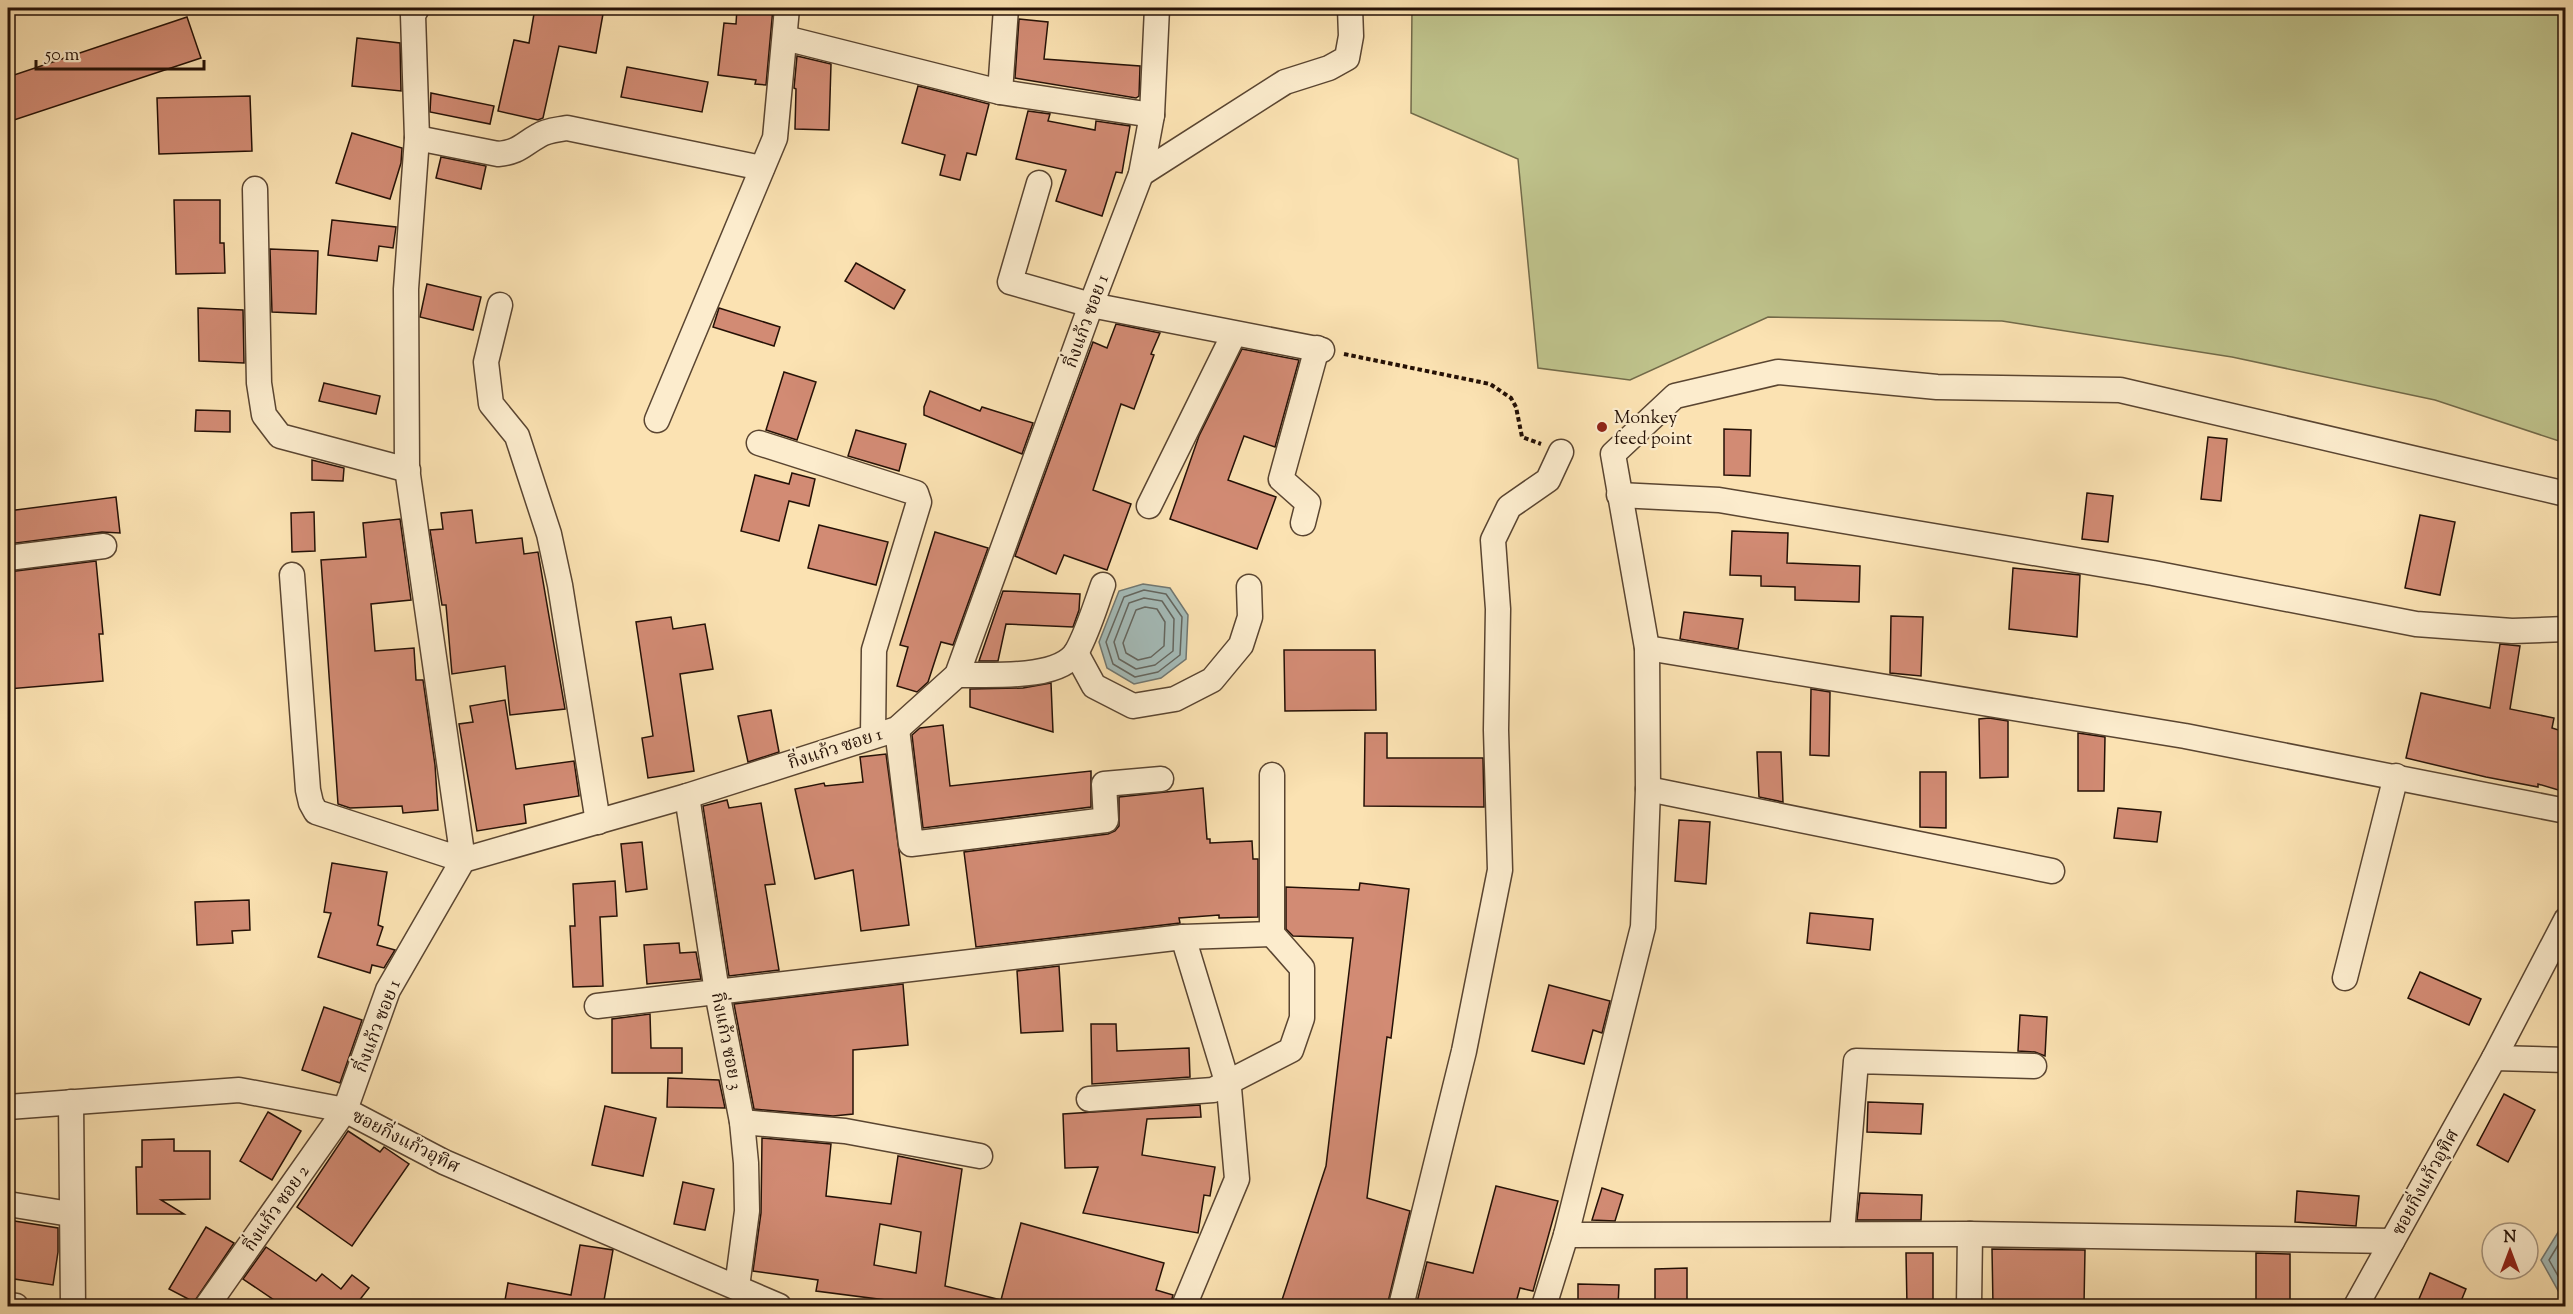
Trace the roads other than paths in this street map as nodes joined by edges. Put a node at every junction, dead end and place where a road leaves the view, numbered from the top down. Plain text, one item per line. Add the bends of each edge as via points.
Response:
1 (417, 8) edge
2 (783, 8) edge
3 (1006, 8) edge
4 (1157, 8) edge
5 (1350, 8) edge
6 (785, 38) junction
7 (1000, 92) junction
8 (1152, 115) junction
9 (417, 138) junction
10 (762, 168) junction
11 (1142, 174) junction
12 (1039, 183) dead end
13 (255, 189) dead end
14 (500, 305) dead end
15 (1091, 305) junction
16 (1234, 334) junction
17 (657, 420) dead end
18 (759, 443) dead end
19 (1561, 452) road end
20 (408, 470) junction
21 (2565, 494) edge
22 (1618, 495) junction
23 (1149, 506) dead end
24 (1303, 523) dead end
25 (104, 546) dead end
26 (8, 558) edge
27 (292, 575) dead end
28 (1103, 585) dead end
29 (1250, 586) dead end
30 (2565, 629) edge
31 (1647, 648) junction
32 (1076, 653) junction
33 (957, 675) junction
34 (897, 729) junction
35 (873, 736) junction
36 (1272, 775) dead end
37 (2396, 776) junction
38 (1161, 779) dead end
39 (1648, 789) junction
40 (687, 796) junction
41 (2565, 811) edge
42 (598, 822) junction
43 (462, 860) junction
44 (2052, 871) dead end
45 (2565, 920) edge
46 (1272, 934) junction
47 (1183, 937) junction
48 (2345, 978) dead end
49 (717, 992) junction
50 (597, 1006) dead end
51 (2494, 1058) junction
52 (2565, 1060) edge
53 (2034, 1066) dead end
54 (1227, 1082) junction
55 (1089, 1099) dead end
56 (70, 1102) junction
57 (8, 1107) edge
58 (345, 1110) junction
59 (742, 1122) junction
60 (980, 1156) dead end
61 (8, 1204) edge
62 (70, 1214) junction
63 (1842, 1234) junction
64 (1970, 1234) junction
65 (1566, 1235) junction
66 (2392, 1241) junction
67 (737, 1287) junction
68 (8, 1305) edge
69 (16, 1306) edge
70 (73, 1306) edge
71 (207, 1306) edge
72 (779, 1306) edge
73 (1184, 1306) edge
74 (1401, 1306) edge
75 (1544, 1306) edge
76 (1969, 1306) edge
77 (2356, 1306) edge

1 - 9 street via 413,15
2 - 6 street
3 - 7 street
4 - 8 street, กิ่งแก้ว ซอย 1
5 - 11 street via 1347,58 1285,82
6 - 7 street
6 - 10 street via 775,138
7 - 8 street
8 - 11 street, กิ่งแก้ว ซอย 1
9 - 10 street via 498,154 524,147 539,135 567,128
9 - 20 street via 406,289
10 - 17 street
11 - 15 street, กิ่งแก้ว ซอย 1
12 - 15 street via 1010,282
13 - 20 street via 264,415 280,436
14 - 42 street via 486,362 491,404 517,436 549,534
15 - 16 street
15 - 33 street, กิ่งแก้ว ซอย 1
16 - 23 street
16 - 24 street via 1319,349 1281,479 1308,503
18 - 35 street via 916,493 919,502 874,650
19 - 74 street via 1548,480 1509,507 1493,540 1498,609 1500,870 1464,1050
20 - 43 street
21 - 22 street via 2120,390 1937,387 1778,372 1676,396 1613,454
22 - 30 street via 1719,500 2153,573 2416,624 2512,631
22 - 31 street
25 - 26 street
27 - 43 street via 308,790 316,812
28 - 32 street
29 - 32 street via 1250,617 1241,645 1212,680 1175,699 1133,706 1094,686
31 - 37 street via 2186,736
31 - 39 street
32 - 33 street via 1058,666 1034,673
33 - 34 street, กิ่งแก้ว ซอย 1
34 - 35 street, กิ่งแก้ว ซอย 1
34 - 38 street via 911,844 1106,820 1104,784
35 - 40 street, กิ่งแก้ว ซอย 1
36 - 46 street
37 - 41 street
37 - 48 street
39 - 44 street
39 - 65 street via 1643,927
40 - 42 street, กิ่งแก้ว ซอย 1
40 - 49 street, กิ่งแก้ว ซอย 3
42 - 43 street, กิ่งแก้ว ซอย 1
43 - 58 street, กิ่งแก้ว ซอย 1 via 388,990
45 - 51 street, ซอยกิ่งแก้วอุทิศ
46 - 47 street
46 - 54 street via 1302,968 1302,1018 1290,1050
47 - 49 street
47 - 54 street
49 - 50 street
49 - 59 street, กิ่งแก้ว ซอย 3
51 - 52 street
51 - 66 street, ซอยกิ่งแก้วอุทิศ
53 - 63 street via 1856,1060
54 - 55 street via 1213,1090
54 - 73 street via 1237,1179
56 - 57 street, ซอยกิ่งแก้วอุทิศ
56 - 58 street, ซอยกิ่งแก้วอุทิศ via 239,1090
56 - 62 street
58 - 67 street, ซอยกิ่งแก้วอุทิศ via 444,1162
58 - 71 street, กิ่งแก้ว ซอย 2
59 - 60 street via 844,1131
59 - 67 street, กิ่งแก้ว ซอย 3 via 747,1211
61 - 62 street
62 - 70 street
63 - 64 street
63 - 65 street
64 - 66 street
64 - 76 street
65 - 75 street
66 - 77 street, ซอยกิ่งแก้วอุทิศ
67 - 72 street, ซอยกิ่งแก้วอุทิศ
68 - 69 street

